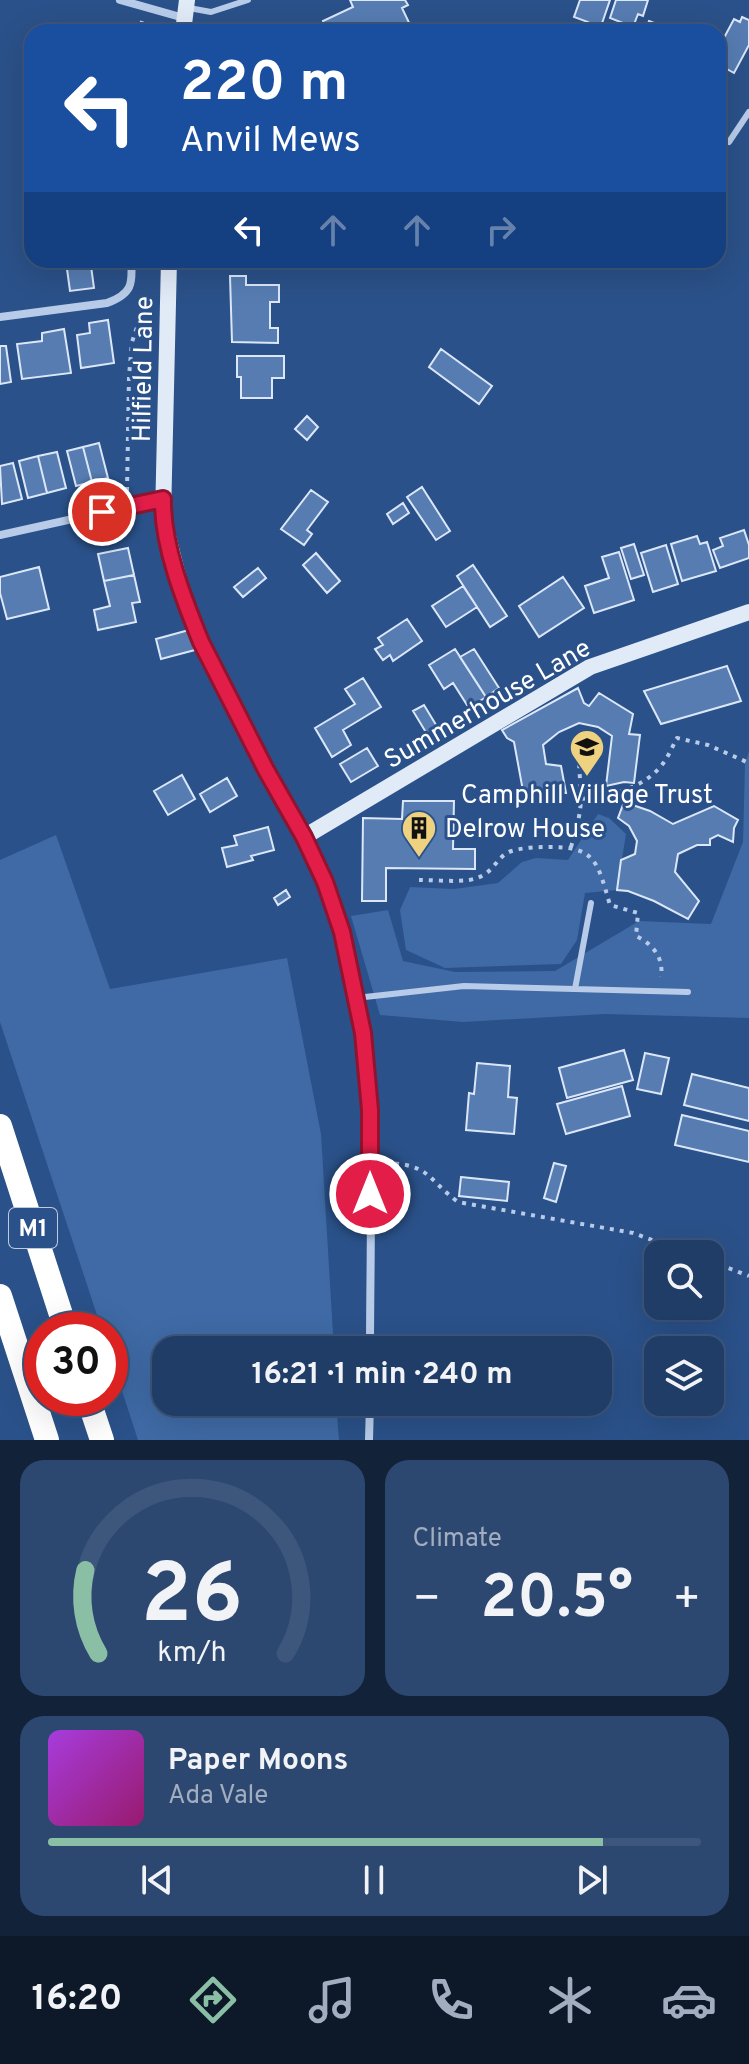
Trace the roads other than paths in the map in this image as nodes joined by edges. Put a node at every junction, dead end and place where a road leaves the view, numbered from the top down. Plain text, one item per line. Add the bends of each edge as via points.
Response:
1 (120, 0) edge
2 (248, 0) edge
3 (185, 14) edge
4 (749, 112) edge
5 (729, 142) dead end
6 (131, 268) edge
7 (169, 268) edge
8 (0, 317) edge
9 (163, 499) junction
10 (0, 535) edge
11 (749, 612) edge
12 (304, 837) junction
13 (591, 903) dead end
14 (575, 989) junction
15 (688, 992) dead end
16 (356, 998) junction
17 (0, 1126) edge
18 (0, 1296) edge
19 (60, 1312) edge
20 (370, 1336) edge
21 (94, 1416) edge
22 (370, 1416) edge
23 (47, 1440) edge
24 (102, 1440) edge
25 (369, 1440) edge

1 - 3 street
2 - 3 lane
4 - 5 lane
6 - 8 street via 131,286 120,299
7 - 9 street, Hilfield Lane
9 - 10 street
9 - 12 street, Hilfield Lane via 185,603 201,642
11 - 12 street, Summerhouse Lane via 590,667
12 - 16 street, Hilfield Lane via 342,932
13 - 14 lane
14 - 15 lane
14 - 16 lane via 464,986
16 - 20 street, Hilfield Lane via 370,1110
17 - 19 highway, M1
18 - 23 highway
21 - 24 highway
22 - 25 street

